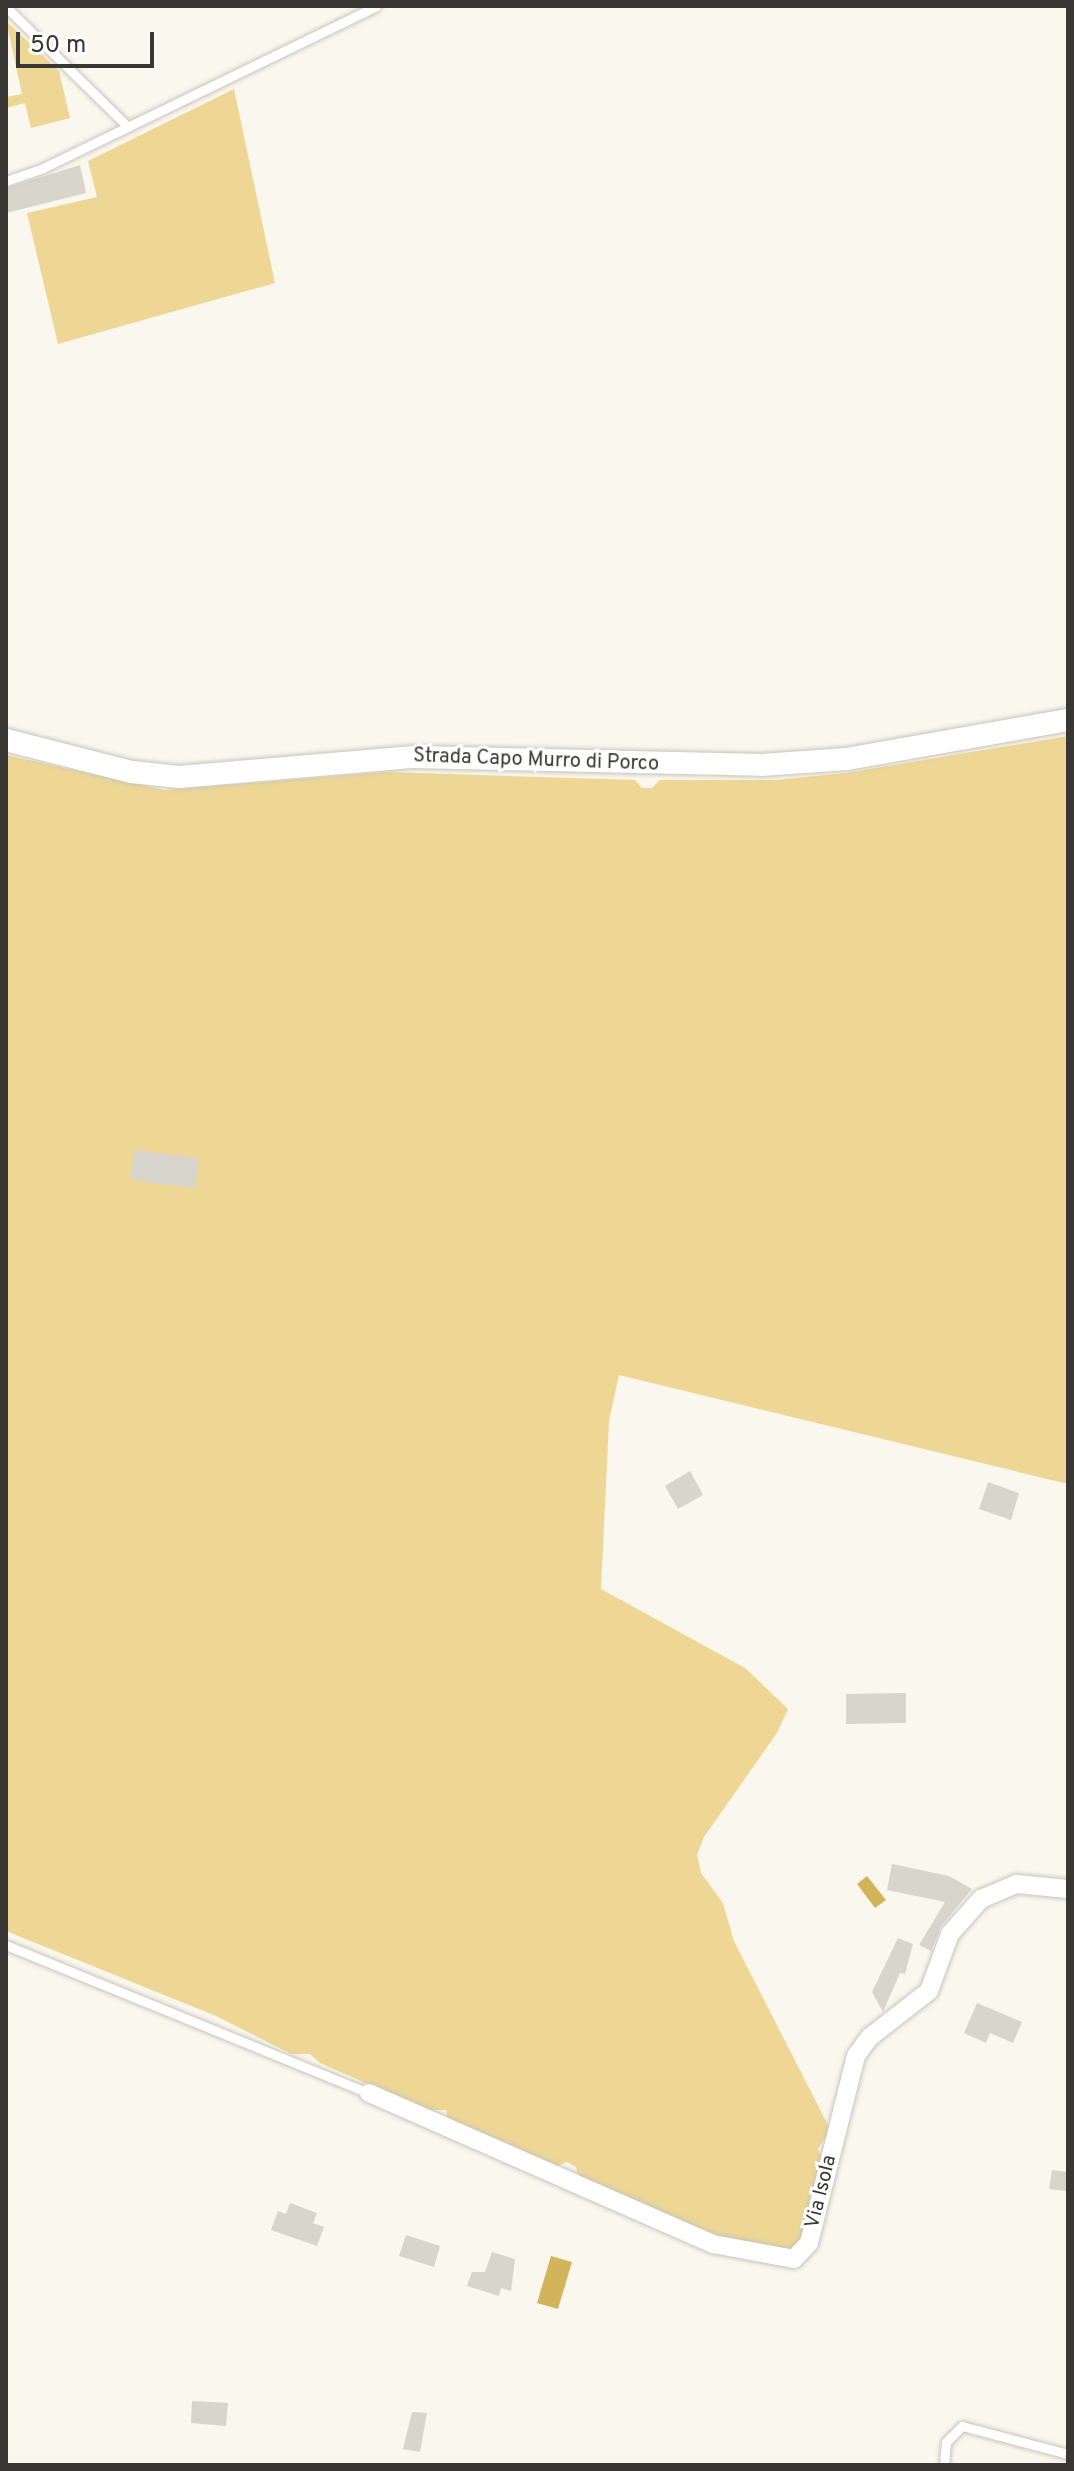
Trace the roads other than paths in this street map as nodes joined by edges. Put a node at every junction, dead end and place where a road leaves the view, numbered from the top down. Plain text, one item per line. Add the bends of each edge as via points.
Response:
1 (376, 6) edge
2 (6, 7) edge
3 (128, 127) junction
4 (6, 181) edge
5 (1068, 720) edge
6 (6, 740) edge
7 (1068, 1889) edge
8 (6, 1945) edge
9 (369, 2093) joint
10 (1068, 2454) edge
11 (944, 2465) edge

1 - 3 lane
2 - 3 lane
3 - 4 lane
5 - 6 street, Strada Capo Murro di Porco via 940,745 790,763 698,766 414,757 179,777 132,772
7 - 9 street, Via Isola via 1017,1884 981,1899 950,1934 929,1991 870,2037 856,2056 809,2243 794,2259 713,2244
8 - 9 lane
10 - 11 lane via 962,2426 946,2442

